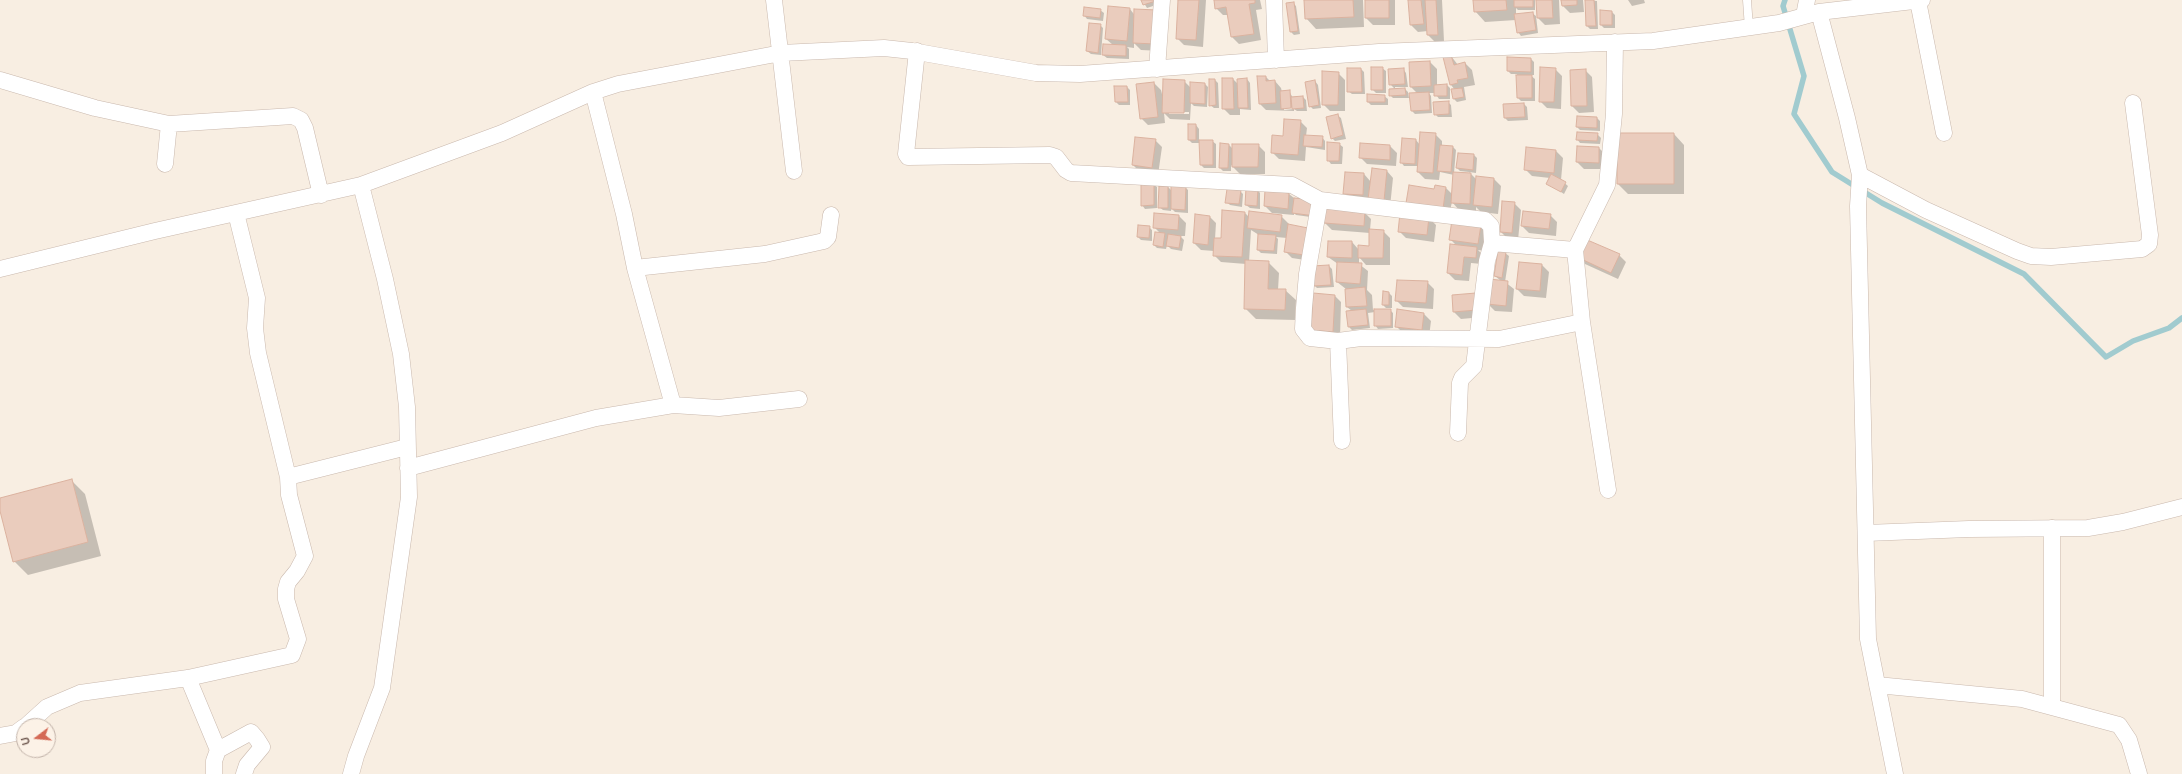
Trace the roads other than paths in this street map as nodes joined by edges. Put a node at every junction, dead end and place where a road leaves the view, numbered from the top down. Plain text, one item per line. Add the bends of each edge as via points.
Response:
1 (774, 0) edge
2 (1162, 0) edge
3 (1274, 0) edge
4 (1747, 0) edge
5 (1807, 0) edge
6 (1920, 0) edge
7 (1799, 17) junction
8 (1749, 28) junction
9 (1615, 42) junction
10 (917, 52) junction
11 (781, 54) junction
12 (1276, 60) junction
13 (1157, 69) junction
14 (0, 80) edge
15 (594, 92) junction
16 (2133, 103) dead end
17 (169, 124) junction
18 (1944, 133) dead end
19 (165, 164) dead end
20 (794, 171) dead end
21 (1860, 177) junction
22 (361, 185) junction
23 (320, 195) junction
24 (1320, 200) junction
25 (236, 213) junction
26 (831, 215) dead end
27 (1492, 243) junction
28 (1576, 250) junction
29 (635, 268) junction
30 (0, 269) edge
31 (1582, 322) junction
32 (1477, 340) junction
33 (1338, 341) junction
34 (799, 399) dead end
35 (673, 405) junction
36 (1458, 433) dead end
37 (1342, 441) dead end
38 (407, 447) junction
39 (408, 468) junction
40 (288, 477) junction
41 (1608, 490) dead end
42 (2182, 506) edge
43 (2052, 528) junction
44 (1866, 533) junction
45 (188, 678) junction
46 (1877, 685) junction
47 (2052, 707) junction
48 (35, 718) edge
49 (16, 733) edge
50 (0, 736) edge
51 (218, 750) junction
52 (214, 774) edge
53 (244, 774) edge
54 (351, 774) edge
55 (1895, 774) edge
56 (2139, 774) edge

1 - 11 street
2 - 13 street
3 - 12 street
4 - 8 lane
5 - 7 street
6 - 7 street
6 - 18 street
7 - 8 street
7 - 21 street via 1847,118
8 - 9 street via 1653,41
9 - 12 street via 1379,52
9 - 28 street via 1614,114 1607,185
10 - 11 street via 884,48
10 - 13 street via 1036,73 1080,74
10 - 24 street via 906,154 908,157 1050,155 1056,157 1066,170 1071,172 1292,185
11 - 15 street via 618,84
11 - 20 street
12 - 13 street
14 - 17 street via 95,108
15 - 22 street via 502,133
15 - 29 street
16 - 21 street via 2150,234 2149,244 2142,249 2051,257 2031,256 1926,210
17 - 19 street
17 - 23 street via 293,116 301,120 305,128
21 - 44 street via 1858,206
22 - 23 street
22 - 38 street via 401,354 407,407
23 - 25 street
24 - 27 street via 1485,220 1491,226
24 - 33 street via 1307,274 1303,329 1310,338
25 - 30 street
25 - 40 street via 257,298 255,328 258,353
26 - 29 street via 828,238 824,241 765,254
27 - 28 street
27 - 32 street via 1487,261
28 - 31 street
29 - 35 street
31 - 32 street via 1521,336
31 - 41 street
32 - 33 street via 1361,338
32 - 36 street via 1473,368 1460,383
33 - 37 street
34 - 35 street via 719,408
35 - 39 street via 596,418
38 - 39 street
38 - 40 street
39 - 54 street via 409,497 382,688
40 - 45 street via 289,495 305,556 287,585 286,598 298,639 292,655
42 - 43 street via 2106,525
43 - 44 street
43 - 47 street
44 - 46 street via 1868,639
45 - 48 street via 80,693 47,707
45 - 51 street
46 - 47 street via 2022,698
46 - 55 street
47 - 56 street via 2119,725 2129,740
49 - 50 street
51 - 52 street via 214,761
51 - 53 street via 251,732 262,747 247,765

